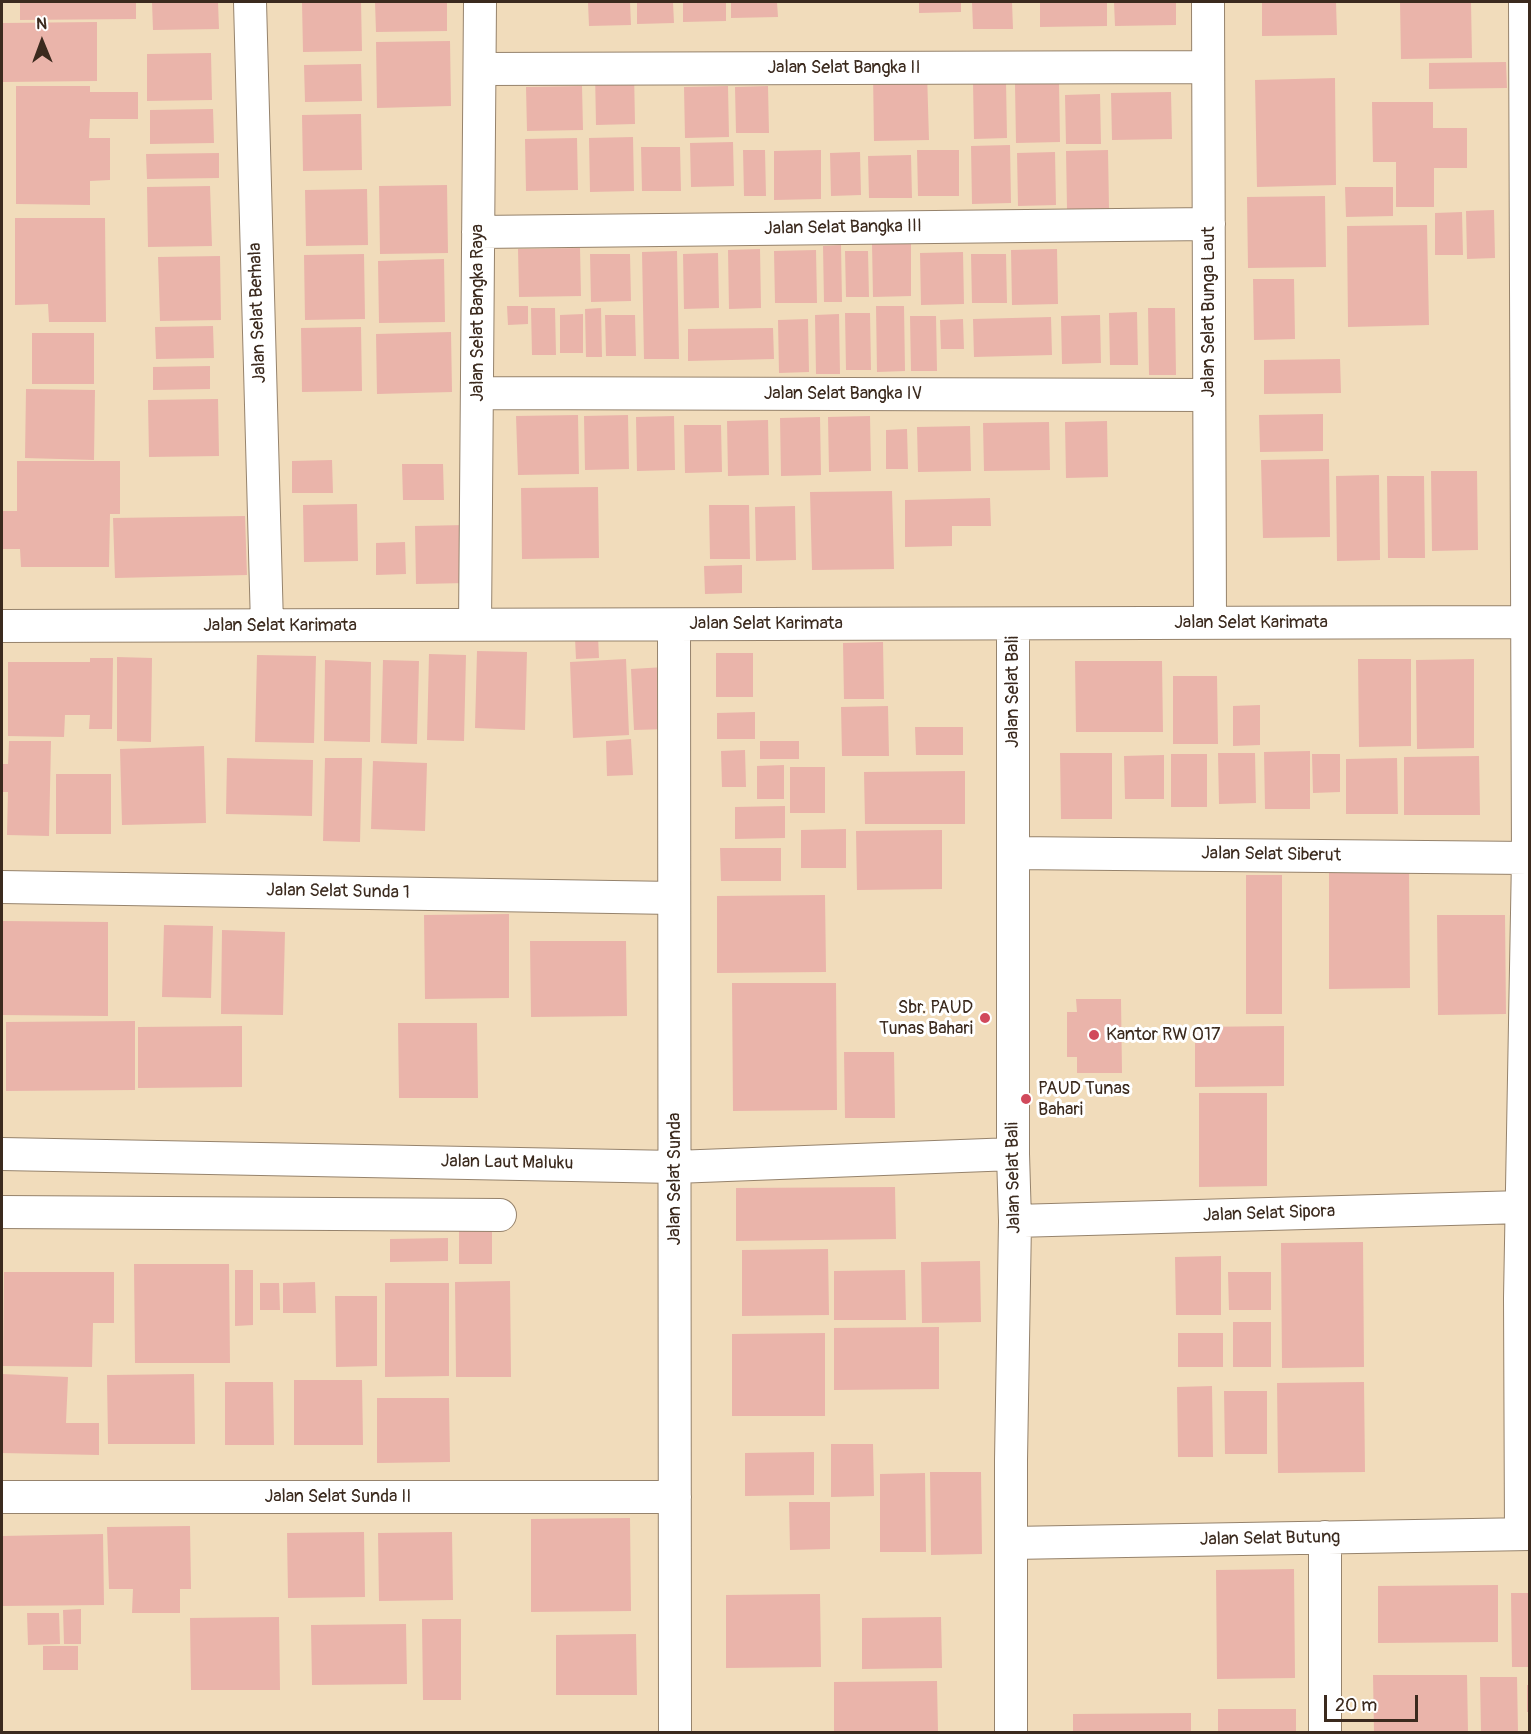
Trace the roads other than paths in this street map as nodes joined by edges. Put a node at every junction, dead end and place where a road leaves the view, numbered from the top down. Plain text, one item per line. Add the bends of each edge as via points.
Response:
1 (250, 2) edge
2 (480, 2) edge
3 (1208, 2) edge
4 (1525, 2) edge
5 (1208, 66) junction
6 (480, 69) junction
7 (1209, 224) junction
8 (478, 232) junction
9 (477, 393) junction
10 (1209, 395) junction
11 (1210, 622) junction
12 (1528, 622) edge
13 (1013, 624) junction
14 (674, 625) junction
15 (2, 626) edge
16 (267, 626) junction
17 (475, 626) junction
18 (1013, 853) junction
19 (1528, 858) junction
20 (2, 887) edge
21 (674, 898) junction
22 (2, 1154) edge
23 (1013, 1154) junction
24 (675, 1167) junction
25 (1523, 1207) junction
26 (2, 1212) edge
27 (500, 1215) dead end
28 (1015, 1221) junction
29 (1525, 1298) edge
30 (2, 1497) edge
31 (675, 1497) junction
32 (1526, 1534) edge
33 (1325, 1537) junction
34 (1011, 1543) junction
35 (675, 1732) edge
36 (1011, 1732) edge
37 (1325, 1732) edge

1 - 16 street, Jalan Selat Berhala
2 - 6 street, Jalan Selat Bangka Raya
3 - 5 street, Jalan Selat Bunga Laut
4 - 12 street
5 - 6 street, Jalan Selat Bangka II
5 - 7 street, Jalan Selat Bunga Laut
6 - 8 street, Jalan Selat Bangka Raya
7 - 8 street, Jalan Selat Bangka III
7 - 10 street, Jalan Selat Bunga Laut
8 - 9 street, Jalan Selat Bangka Raya
9 - 10 street, Jalan Selat Bangka IV
9 - 17 street, Jalan Selat Bangka Raya
10 - 11 street, Jalan Selat Bunga Laut
11 - 12 street, Jalan Selat Karimata
11 - 13 street, Jalan Selat Karimata
12 - 19 street
13 - 14 street, Jalan Selat Karimata
13 - 18 street, Jalan Selat Bali
14 - 17 street, Jalan Selat Karimata
14 - 21 street, Jalan Selat Sunda
15 - 16 street, Jalan Selat Karimata
16 - 17 street, Jalan Selat Karimata
18 - 19 street, Jalan Selat Siberut
18 - 23 street, Jalan Selat Bali
19 - 25 street
20 - 21 street, Jalan Selat Sunda 1
21 - 24 street, Jalan Selat Sunda
22 - 24 street, Jalan Laut Maluku
23 - 24 street, Jalan Laut Maluku
23 - 28 street, Jalan Selat Bali
24 - 31 street, Jalan Selat Sunda
25 - 28 street, Jalan Selat Sipora
25 - 29 street
26 - 27 street
28 - 34 street, Jalan Selat Bali
29 - 32 street
30 - 31 street, Jalan Selat Sunda II
31 - 35 street, Jalan Selat Sunda
32 - 33 street, Jalan Selat Butung
33 - 34 street, Jalan Selat Butung
33 - 37 street
34 - 36 street, Jalan Selat Bali

